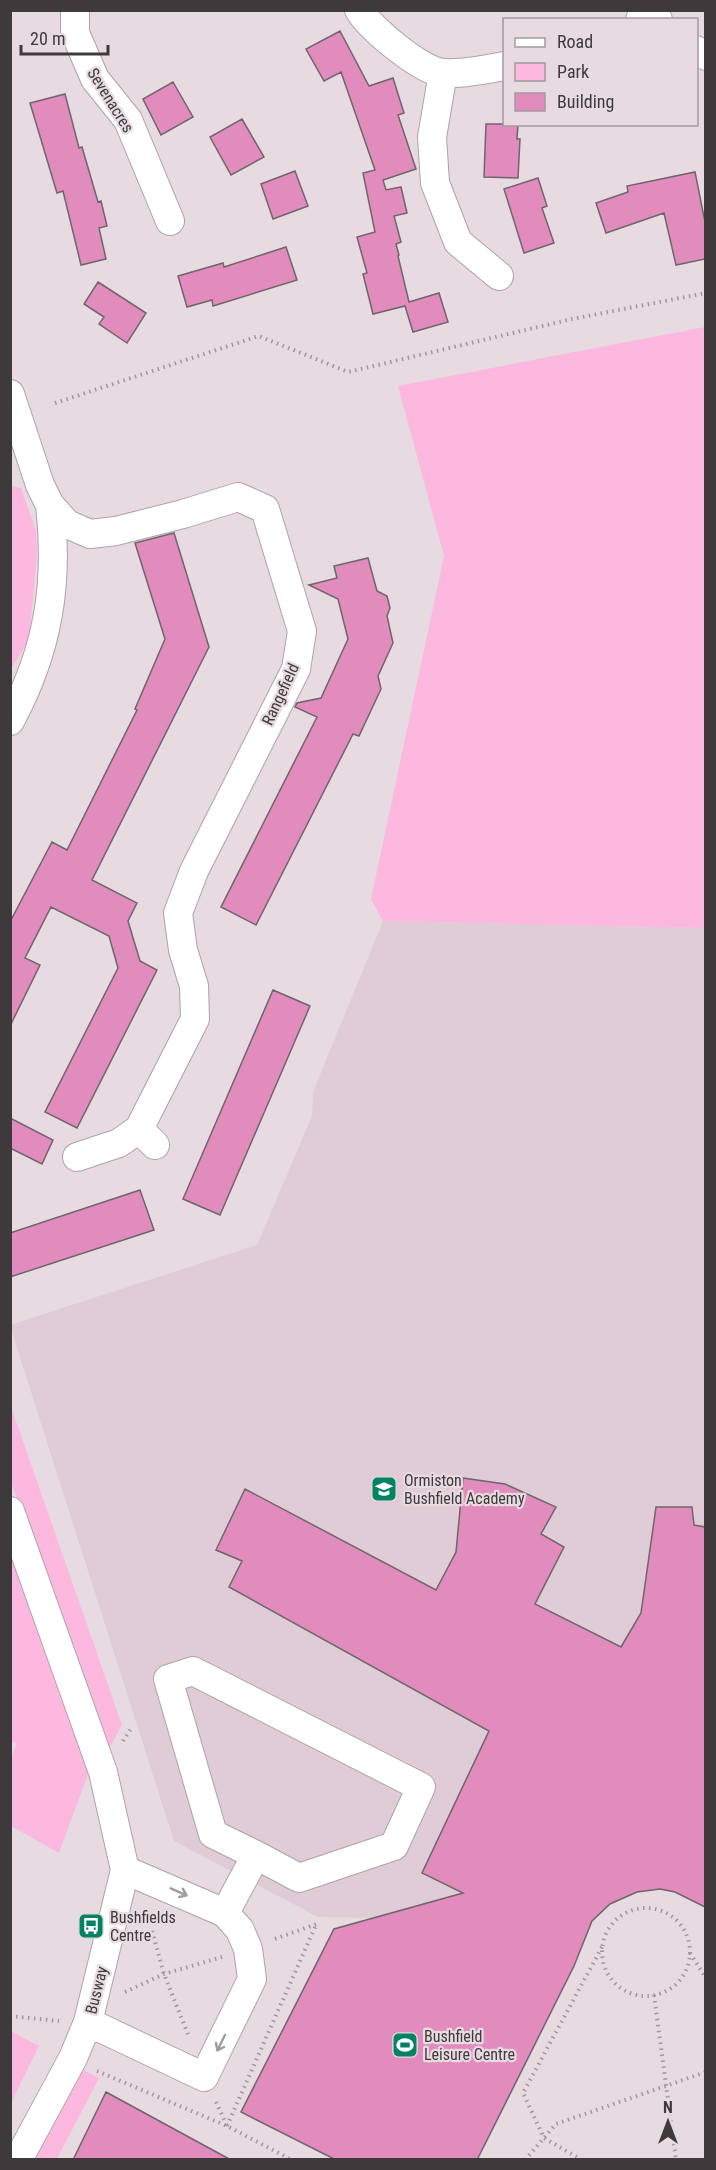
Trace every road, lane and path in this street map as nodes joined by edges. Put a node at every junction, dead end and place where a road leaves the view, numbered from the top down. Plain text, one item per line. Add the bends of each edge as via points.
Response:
1 (75, 10) edge
2 (359, 10) edge
3 (503, 66) edge
4 (443, 73) junction
5 (170, 221) dead end
6 (500, 276) dead end
7 (705, 293) edge
8 (10, 394) edge
9 (55, 403) dead end
10 (50, 505) junction
11 (10, 721) edge
12 (77, 1157) dead end
13 (10, 1511) edge
14 (256, 1855) junction
15 (125, 1870) junction
16 (225, 1913) junction
17 (152, 1931) dead end
18 (602, 1946) junction
19 (248, 1949) junction
20 (690, 1952) junction
21 (164, 1974) junction
22 (705, 1978) edge
23 (654, 1995) junction
24 (116, 1996) dead end
25 (10, 2016) edge
26 (76, 2022) junction
27 (89, 2068) dead end
28 (705, 2072) edge
29 (204, 2077) junction
30 (665, 2086) junction
31 (227, 2126) junction
32 (544, 2138) junction
33 (18, 2160) edge
34 (292, 2160) edge
35 (525, 2160) edge
36 (582, 2160) edge
37 (676, 2160) edge

1 - 5 street, Sevenacres via 75,33 95,79 128,120
2 - 4 street via 365,21 413,60
3 - 4 street
4 - 6 street via 432,137 435,183 458,242
7 - 9 path via 572,319 348,372 259,336
8 - 10 street, Rangefield
10 - 11 street via 52,572 44,643
10 - 12 street, Rangefield via 67,524 90,534 116,531 238,497 265,509 302,631 296,669 194,871 178,913 183,950 194,986 195,1018 147,1137
13 - 15 street, Busway via 103,1772
14 - 14 street via 299,1878 394,1846 422,1787 193,1671 168,1679 213,1834
14 - 16 street
15 -> 16 street
15 - 26 street, Busway
16 - 19 street via 240,1930
17 - 21 path
18 - 20 path via 606,1933 624,1913 654,1908 680,1923
18 - 23 path via 607,1973 615,1983 640,1995
18 - 32 path via 523,2093
19 - 21 path
19 -> 29 street via 252,1979
19 - 31 path via 317,1924
20 - 22 path
20 - 23 path via 679,1980
21 - 24 path
21 - 29 path
23 - 30 path
25 - 26 path
26 - 29 street
26 - 33 street, Busway via 73,2058
27 - 31 path
28 - 30 path
29 - 31 path
30 - 32 path via 556,2124
30 - 37 path
31 - 34 path
32 - 35 path
32 - 36 path

